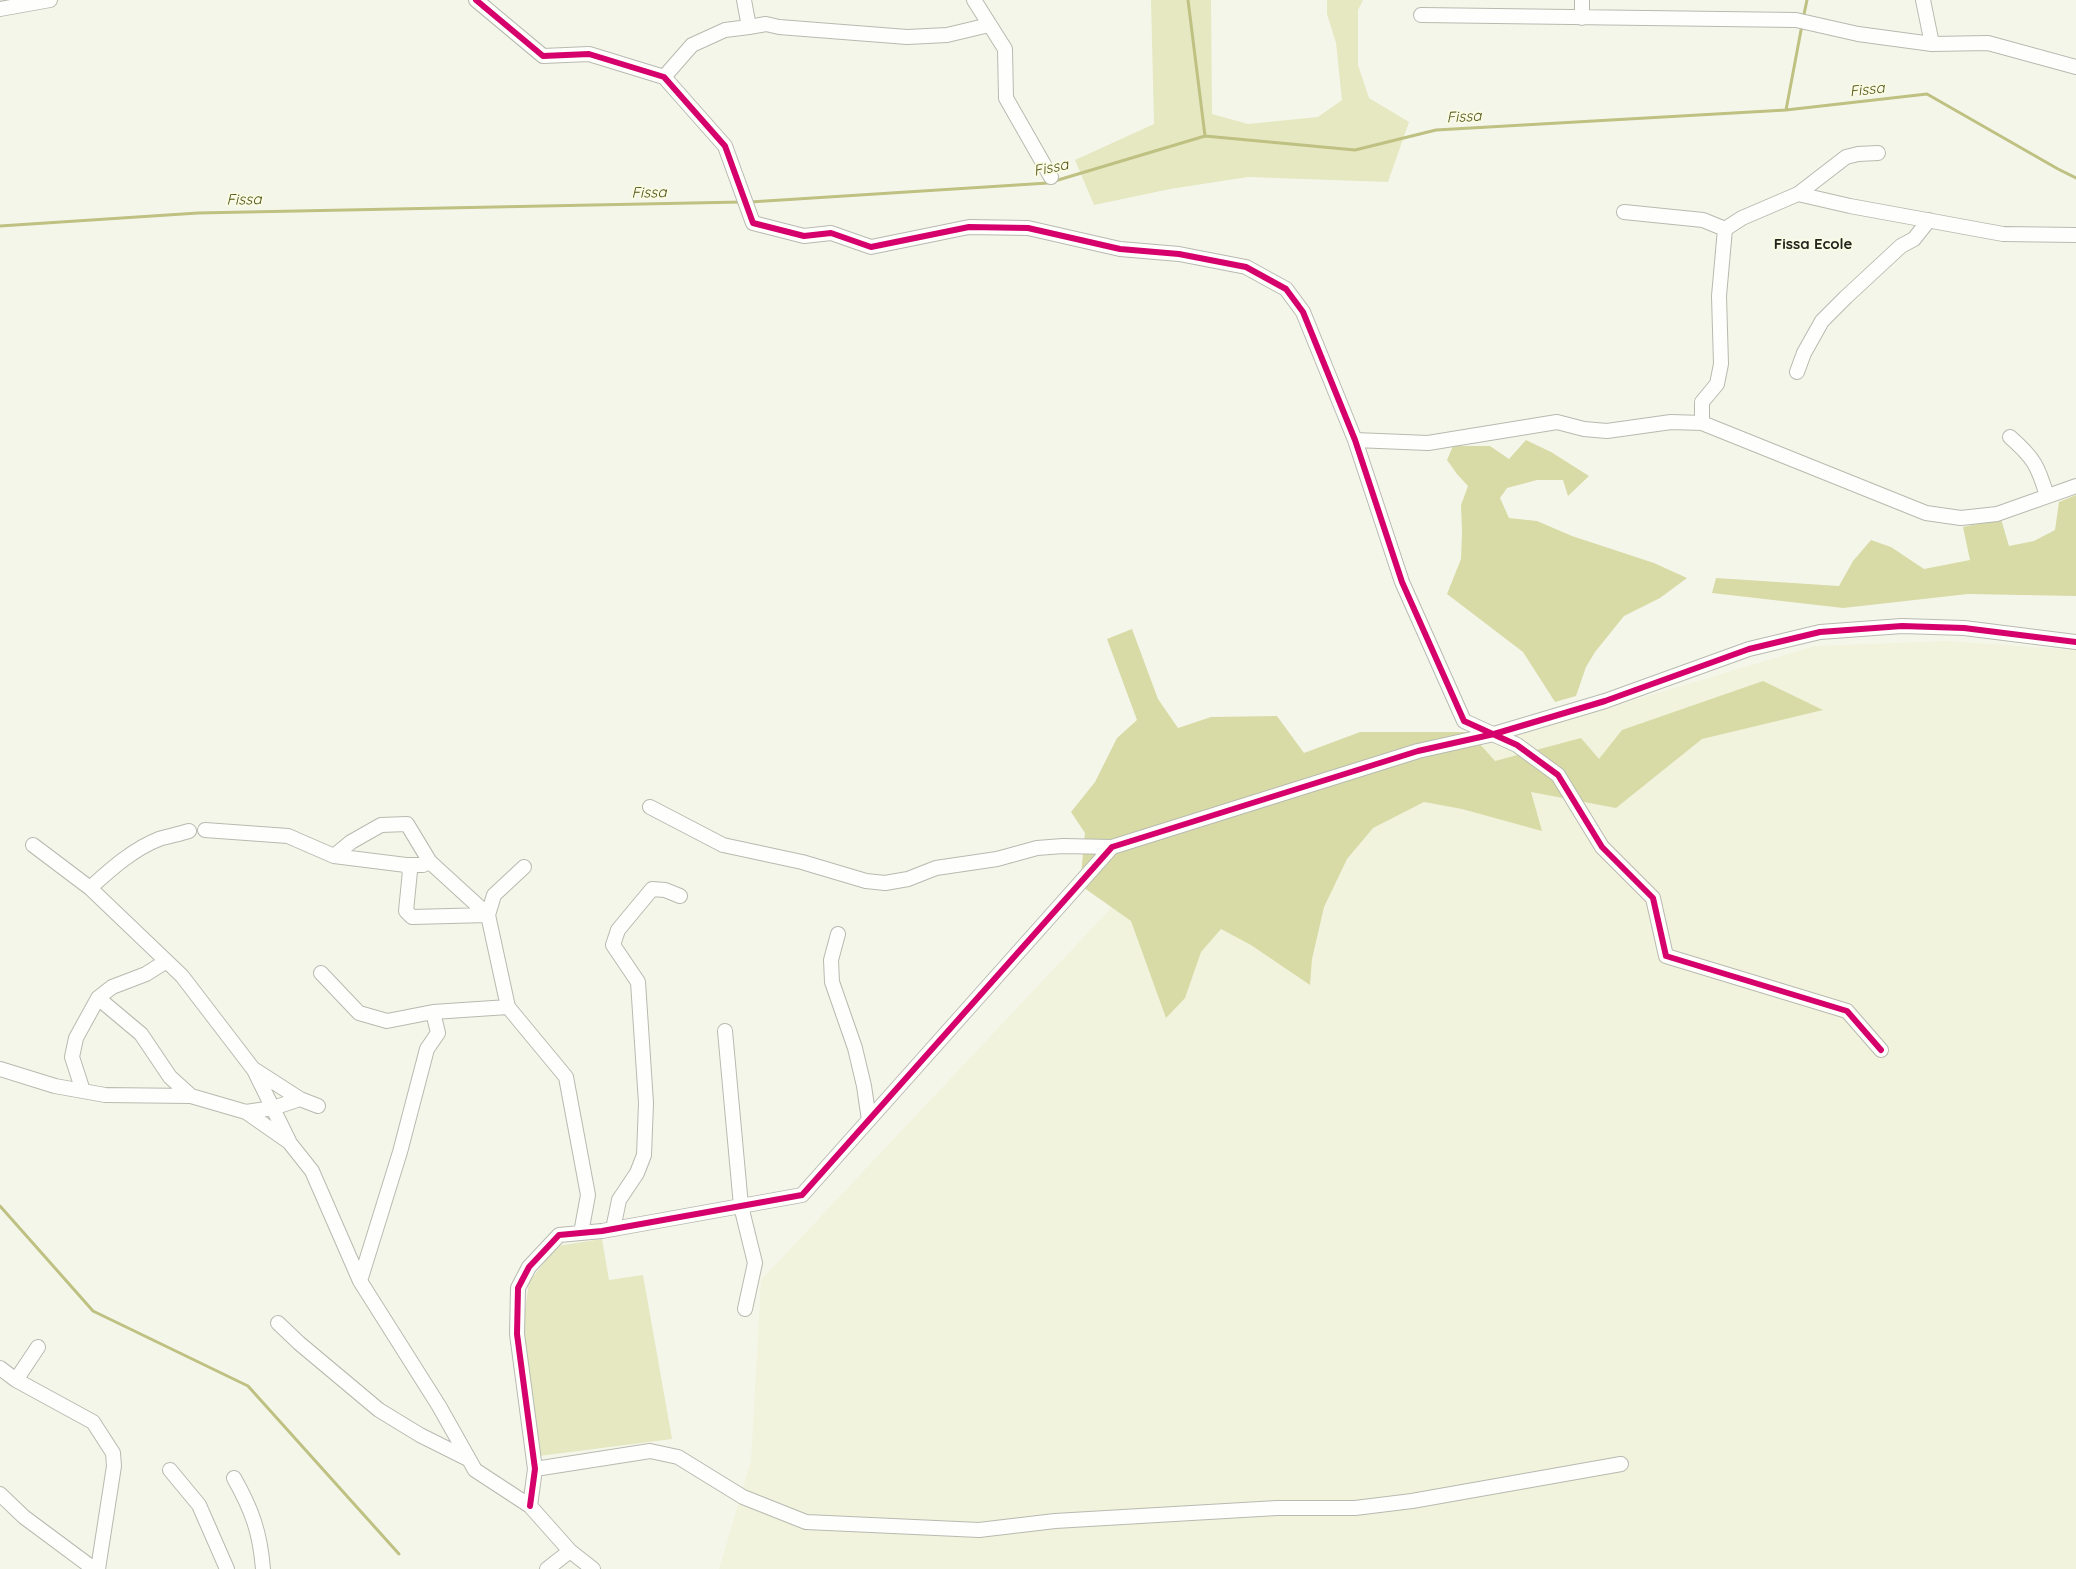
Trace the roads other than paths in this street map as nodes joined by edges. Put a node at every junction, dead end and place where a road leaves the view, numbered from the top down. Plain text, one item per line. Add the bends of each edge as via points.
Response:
1 (50, 0) edge
2 (476, 0) edge
3 (744, 0) edge
4 (974, 0) edge
5 (1582, 0) edge
6 (1924, 0) edge
7 (0, 9) edge
8 (1421, 15) dead end
9 (1582, 18) junction
10 (989, 24) junction
11 (749, 27) junction
12 (1932, 44) junction
13 (2076, 67) edge
14 (664, 78) junction
15 (1878, 153) dead end
16 (1051, 177) dead end
17 (1798, 194) junction
18 (1624, 212) dead end
19 (1929, 220) junction
20 (1725, 229) junction
21 (2076, 235) edge
22 (1797, 372) dead end
23 (1702, 423) junction
24 (2010, 437) dead end
25 (1355, 440) junction
26 (2076, 486) edge
27 (2047, 496) junction
28 (2076, 642) edge
29 (1494, 734) junction
30 (650, 807) dead end
31 (205, 830) dead end
32 (189, 831) dead end
33 (33, 845) dead end
34 (1112, 847) junction
35 (334, 856) junction
36 (430, 862) junction
37 (406, 865) junction
38 (524, 867) dead end
39 (90, 888) junction
40 (680, 896) dead end
41 (488, 915) junction
42 (838, 934) dead end
43 (166, 962) junction
44 (321, 974) dead end
45 (98, 998) junction
46 (508, 1007) junction
47 (433, 1012) junction
48 (725, 1031) dead end
49 (1881, 1050) dead end
50 (0, 1069) edge
51 (254, 1070) junction
52 (83, 1091) junction
53 (191, 1096) junction
54 (300, 1099) junction
55 (318, 1106) dead end
56 (273, 1108) junction
57 (246, 1112) junction
58 (868, 1120) junction
59 (289, 1142) junction
60 (741, 1206) junction
61 (614, 1229) junction
62 (581, 1233) junction
63 (360, 1282) junction
64 (745, 1309) dead end
65 (278, 1323) dead end
66 (38, 1347) dead end
67 (0, 1368) edge
68 (16, 1380) junction
69 (468, 1459) junction
70 (1621, 1464) dead end
71 (535, 1469) junction
72 (170, 1470) dead end
73 (234, 1478) dead end
74 (0, 1494) edge
75 (530, 1506) junction
76 (570, 1550) junction
77 (94, 1569) edge
78 (98, 1569) edge
79 (227, 1569) edge
80 (263, 1569) edge
81 (547, 1569) edge
82 (593, 1569) edge

1 - 7 street
2 - 14 street via 543,56 589,54
3 - 11 street
4 - 10 street
5 - 9 street
6 - 12 street
8 - 9 street
9 - 12 street via 1796,20 1858,34
10 - 11 street via 947,35 907,36 766,24
10 - 16 street via 1005,49 1006,98
11 - 14 street via 725,30 692,45
12 - 13 street via 1988,43
14 - 25 street via 725,146 753,223 804,236 831,233 871,247 969,227 1028,228 1120,249 1179,254 1246,267 1286,289 1303,312
15 - 17 street via 1846,157
17 - 19 street
17 - 20 street via 1742,218
18 - 20 street via 1703,220
19 - 21 street via 2003,234
19 - 22 street via 1914,239 1902,246 1822,321
20 - 23 street via 1719,296 1721,364 1717,384 1702,402
23 - 25 street via 1671,422 1607,431 1584,430 1557,422 1428,443
23 - 27 street via 1926,514 1961,518 1997,514
24 - 27 street via 2029,454 2039,470
25 - 29 street via 1402,582 1464,721
26 - 27 street
28 - 29 street via 1964,628 1902,626 1820,632 1749,649 1605,702
29 - 34 street via 1418,751
29 - 49 street via 1517,745 1558,775 1602,847 1653,898 1666,956 1847,1011
30 - 34 street via 723,845 885,883 908,879 936,868 997,859 1037,848
31 - 35 street via 288,836
32 - 39 street via 159,839 142,848
33 - 39 street
34 - 58 street
35 - 36 street via 381,825 407,824
35 - 37 street
36 - 37 street
36 - 41 street
37 - 41 street via 410,871 406,911 412,917
38 - 41 street via 494,896
39 - 43 street
40 - 61 street via 652,889 618,930 614,945 638,982 646,1102 644,1154 619,1200
41 - 46 street
42 - 58 street via 831,960 832,982 855,1048
43 - 45 street via 146,974 112,986
43 - 51 street via 182,976
44 - 47 street via 359,1013 387,1021
45 - 52 street via 76,1038 72,1057
45 - 53 street via 141,1034 170,1077
46 - 47 street
46 - 62 street via 566,1077 588,1195
47 - 63 street via 438,1033 427,1049 400,1152
48 - 60 street
50 - 52 street
51 - 54 street
51 - 56 street
52 - 53 street via 105,1095
53 - 57 street
54 - 55 street
54 - 56 street
56 - 57 street
56 - 59 street
57 - 59 street
58 - 60 street via 802,1195
59 - 63 street via 312,1171
60 - 61 street
60 - 64 street via 756,1263
61 - 62 street
62 - 71 street via 559,1235 529,1268 518,1288 516,1334
63 - 69 street via 439,1406
65 - 69 street via 379,1410
66 - 68 street
67 - 68 street
68 - 78 street via 93,1422 112,1454 114,1466
69 - 75 street via 475,1470
70 - 71 street via 1356,1508 1277,1508 1055,1521 979,1530 806,1522 743,1497 678,1457 650,1451
71 - 75 street
72 - 79 street via 199,1505
73 - 80 street via 256,1524
74 - 77 street via 24,1517
75 - 76 street
76 - 81 street
76 - 82 street

